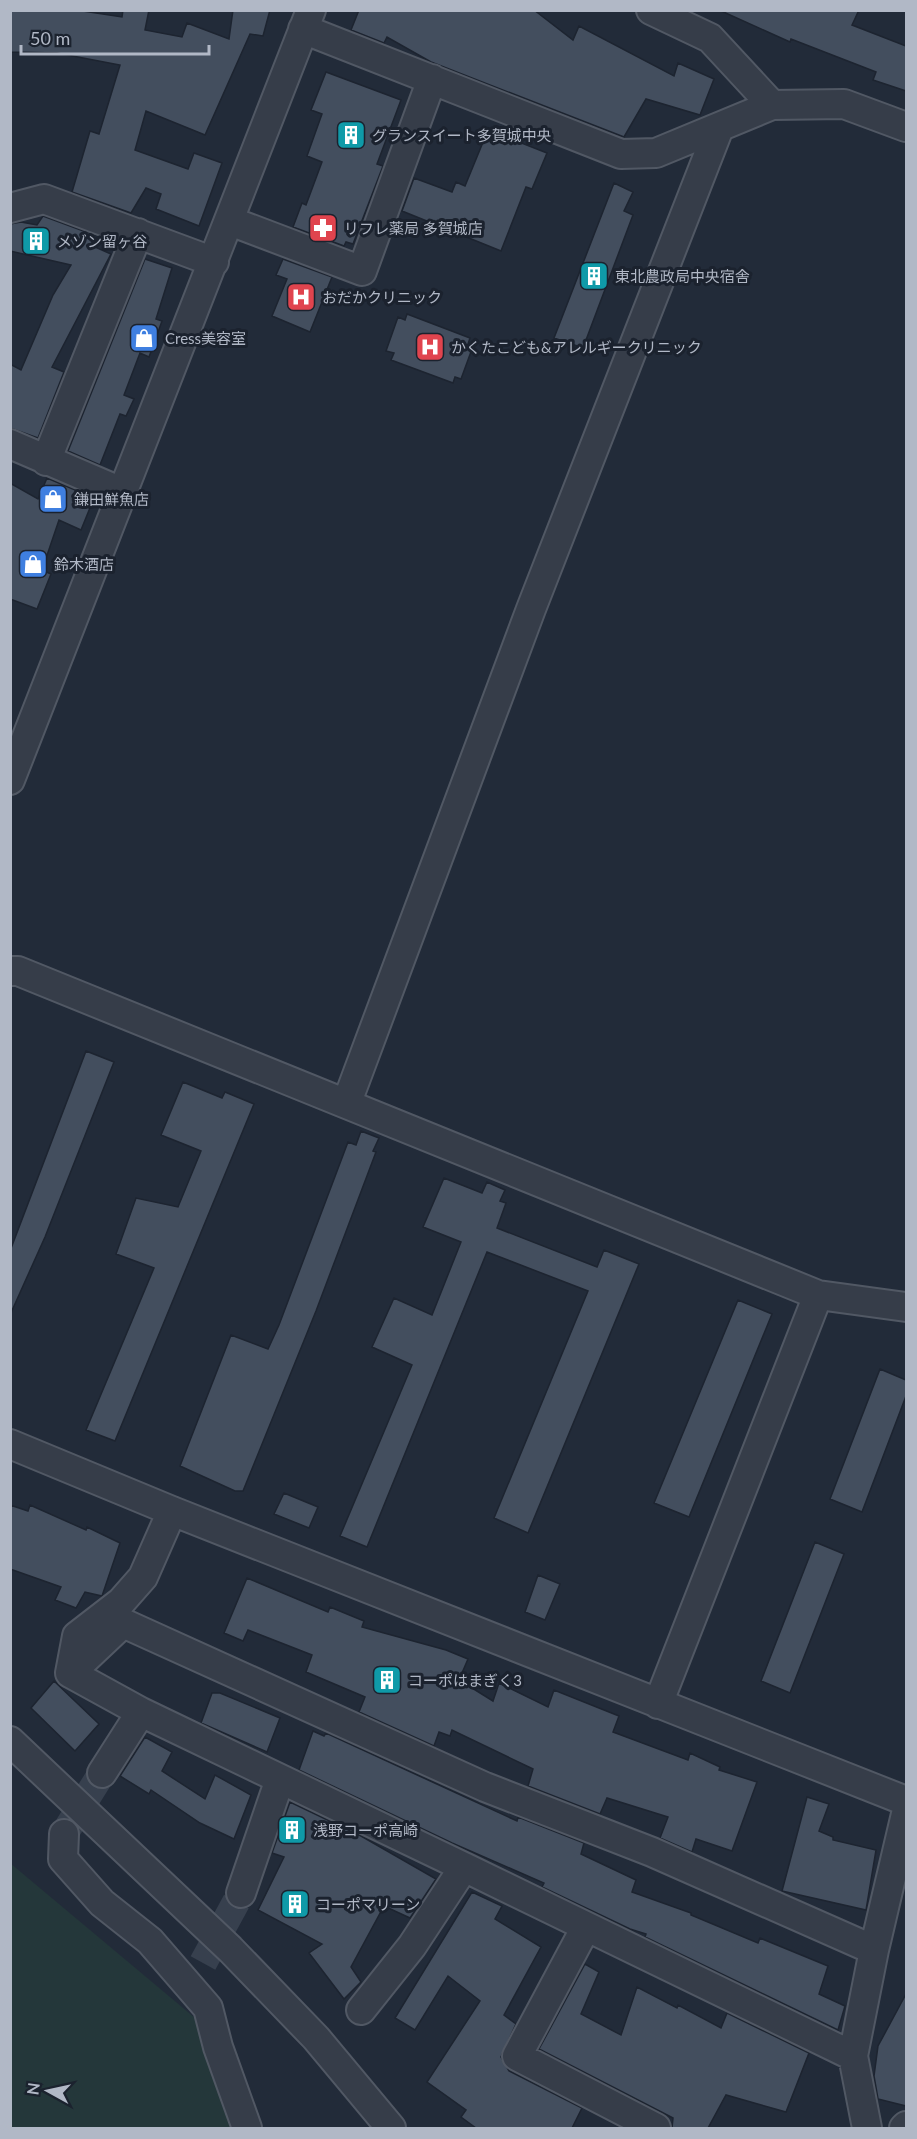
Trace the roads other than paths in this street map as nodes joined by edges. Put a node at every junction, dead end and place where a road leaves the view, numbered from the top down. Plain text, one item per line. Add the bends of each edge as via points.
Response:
1 (651, 10) edge
2 (307, 20) edge
3 (432, 80) junction
4 (772, 105) junction
5 (906, 127) edge
6 (719, 128) junction
7 (10, 208) edge
8 (230, 221) junction
9 (138, 233) junction
10 (214, 262) junction
11 (10, 444) edge
12 (46, 461) junction
13 (123, 493) junction
14 (10, 780) edge
15 (10, 971) edge
16 (348, 1102) junction
17 (818, 1295) junction
18 (906, 1307) edge
19 (10, 1444) edge
20 (172, 1511) junction
21 (70, 1673) junction
22 (658, 1704) junction
23 (141, 1712) junction
24 (10, 1741) edge
25 (102, 1773) tunnel mouth
26 (280, 1779) junction
27 (906, 1801) edge
28 (906, 1814) edge
29 (64, 1834) tunnel mouth
30 (464, 1867) junction
31 (241, 1893) tunnel mouth
32 (586, 1927) junction
33 (874, 1950) junction
34 (360, 2010) dead end
35 (854, 2056) junction
36 (247, 2128) edge
37 (391, 2128) edge
38 (656, 2128) edge
39 (863, 2128) edge

1 - 4 street via 710,38
2 - 3 street
2 - 8 street
3 - 6 street via 621,154 656,153
3 - 8 street via 362,271
4 - 5 street via 844,104
4 - 6 street
6 - 16 street via 531,609
7 - 9 street via 44,199
8 - 10 street
9 - 10 street
9 - 12 street
10 - 13 street
11 - 12 street
12 - 13 street
13 - 14 street
15 - 16 street
16 - 17 street
17 - 18 street
17 - 22 street
19 - 20 street
20 - 21 street via 143,1577 122,1602 77,1636
20 - 22 street
21 - 23 street
21 - 33 street via 123,1623 485,1787 651,1852
22 - 27 street
23 - 25 street
23 - 26 street
24 - 37 street via 246,1965 316,2038
26 - 30 street
26 - 31 street
28 - 33 street
29 - 36 street via 63,1860 102,1903 196,1974
30 - 32 street
30 - 34 street via 412,1946
32 - 35 street
32 - 38 street via 518,2056
33 - 35 street
35 - 39 street

